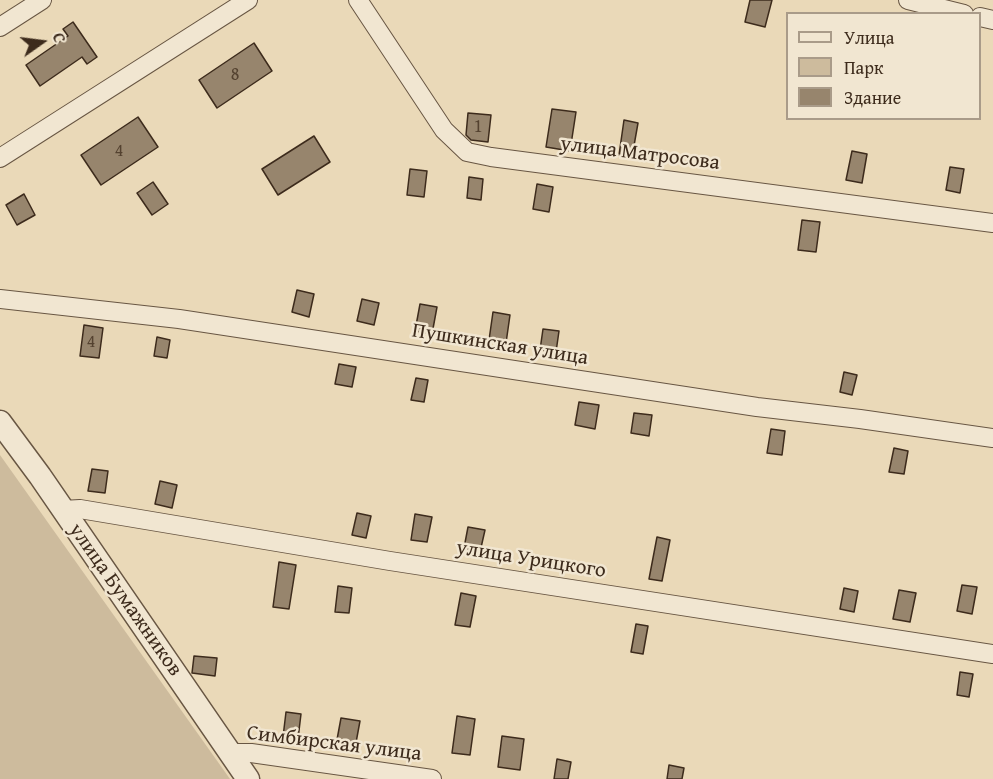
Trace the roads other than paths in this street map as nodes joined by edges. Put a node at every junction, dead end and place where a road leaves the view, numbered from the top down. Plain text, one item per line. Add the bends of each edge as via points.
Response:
1 (42, 0) edge
2 (248, 0) edge
3 (358, 0) edge
4 (908, 0) edge
5 (956, 12) edge
6 (0, 27) edge
7 (0, 158) edge
8 (993, 222) edge
9 (0, 299) edge
10 (0, 422) edge
11 (993, 438) edge
12 (63, 510) junction
13 (993, 654) edge
14 (231, 753) junction
15 (248, 779) edge
16 (432, 779) edge

1 - 6 street
2 - 7 street
3 - 8 street, улица Матросова via 444,130 467,152
4 - 5 street
9 - 11 street, Пушкинская улица via 179,319 757,407
10 - 12 street, улица Бумажников
12 - 13 street, улица Урицкого via 80,509
12 - 14 street, улица Бумажников
14 - 15 street, улица Бумажников
14 - 16 street, Симбирская улица

